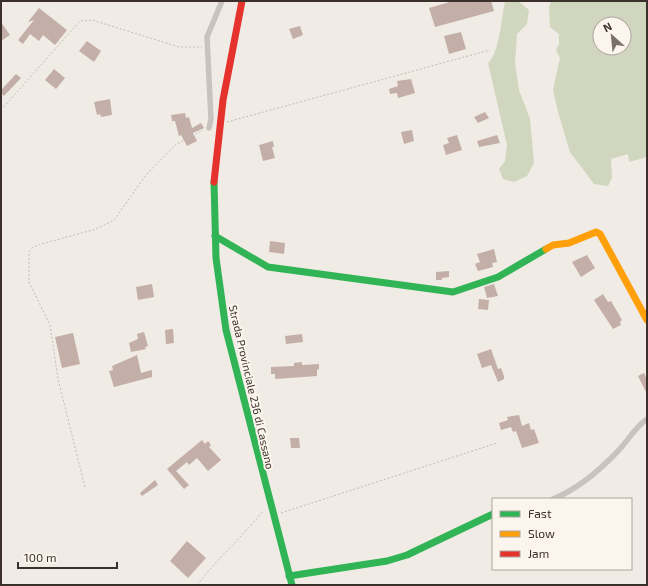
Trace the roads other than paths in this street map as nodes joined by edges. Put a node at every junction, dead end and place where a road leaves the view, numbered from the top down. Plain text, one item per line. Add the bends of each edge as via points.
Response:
1 (222, 1) edge
2 (242, 1) edge
3 (209, 128) road end
4 (215, 236) junction
5 (647, 320) edge
6 (647, 419) edge
7 (555, 498) edge
8 (492, 514) edge
9 (289, 576) junction
10 (292, 585) edge

1 - 3 street via 210,27 207,47 211,119
2 - 4 street, Strada Provinciale 236 di Cassano via 215,161
4 - 5 street via 268,267 453,292 498,277 554,245 569,243 596,232 600,234
4 - 9 street, Strada Provinciale 236 di Cassano via 223,321
6 - 7 street via 598,471
8 - 9 street via 407,555 387,561
9 - 10 street, Strada Provinciale 236 di Cassano

